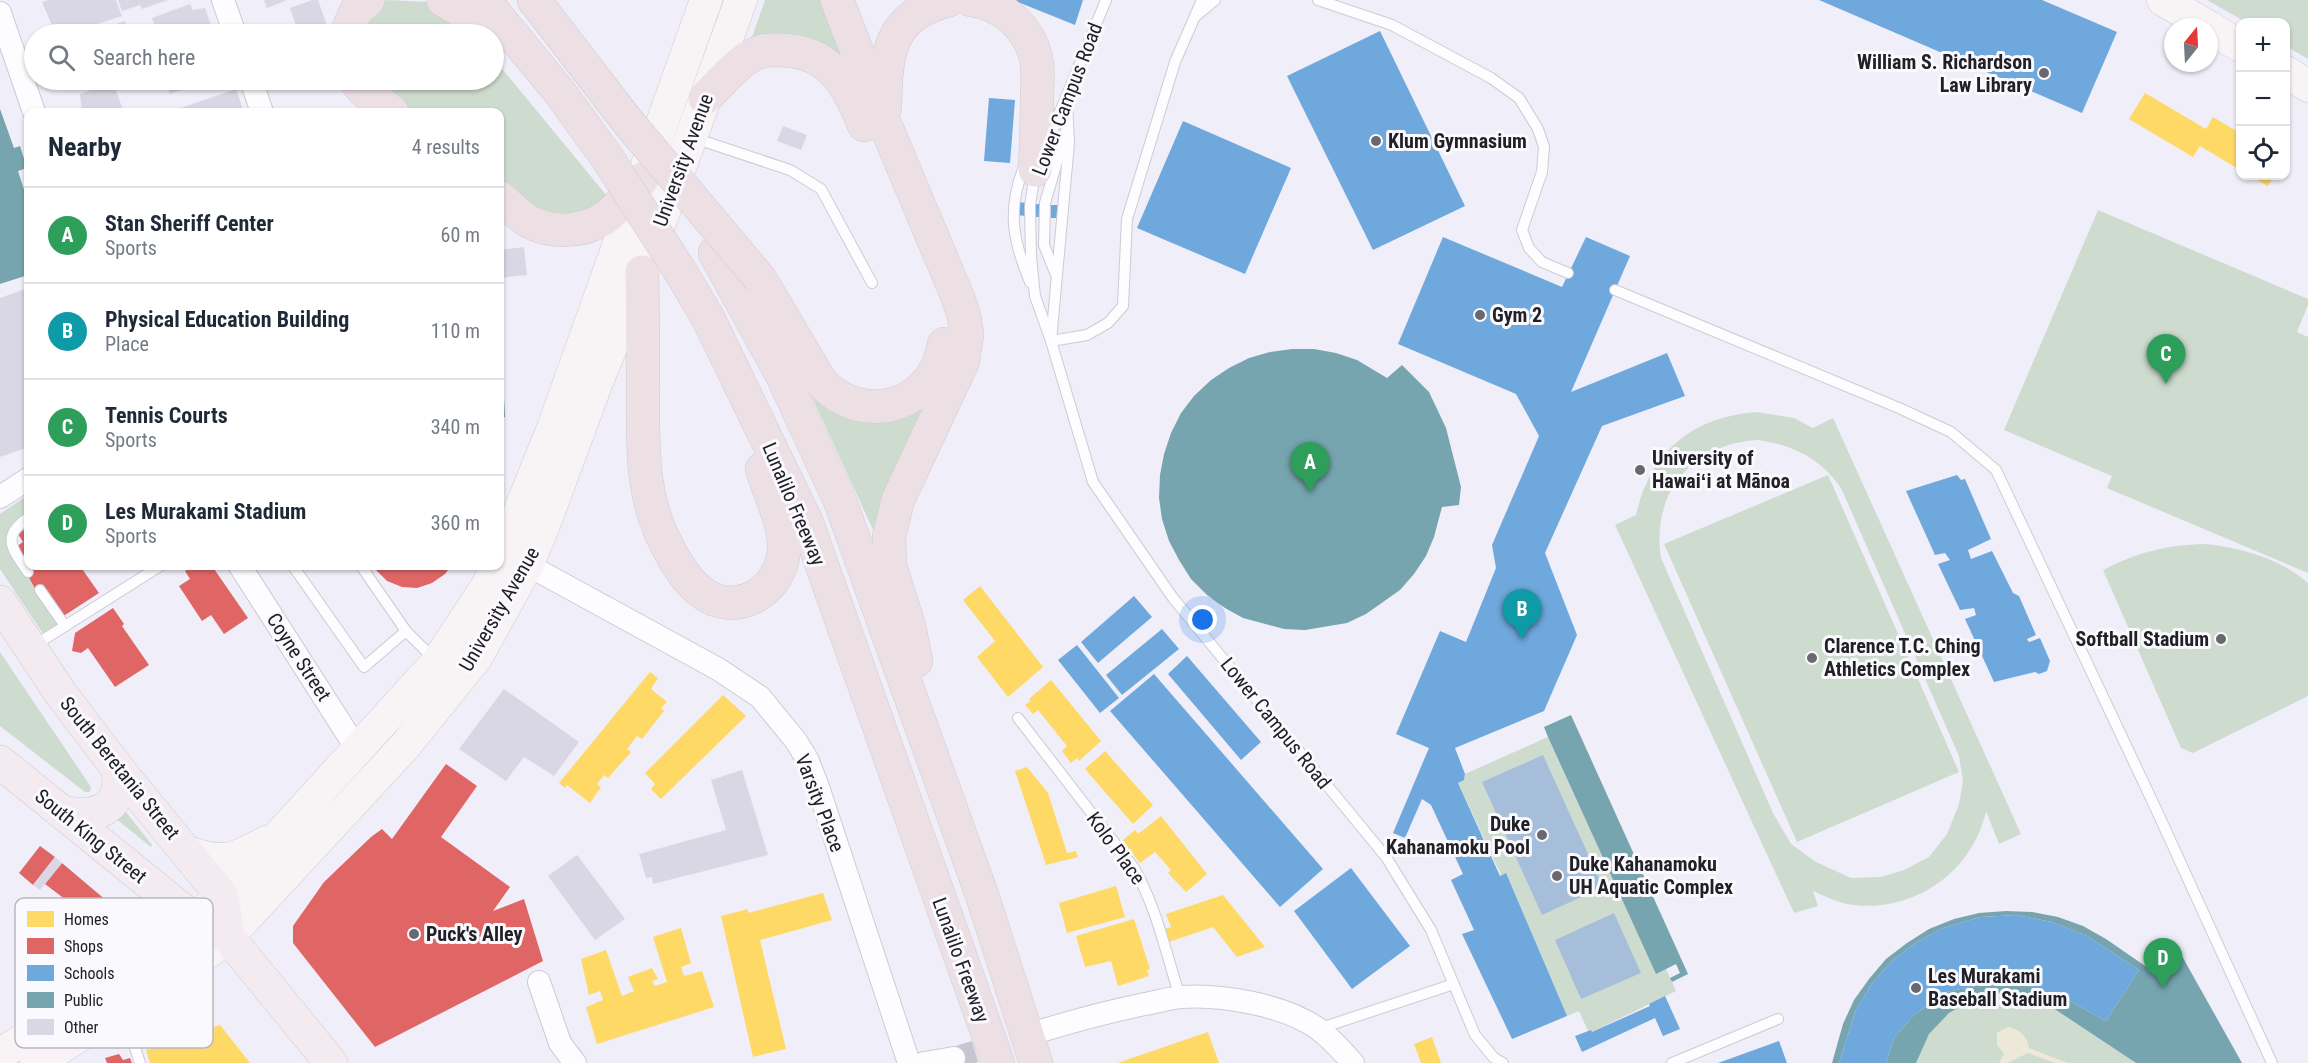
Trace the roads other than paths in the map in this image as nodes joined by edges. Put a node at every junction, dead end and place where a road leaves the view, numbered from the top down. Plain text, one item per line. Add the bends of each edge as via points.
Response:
1 (224, 0) edge
2 (368, 0) edge
3 (443, 0) edge
4 (484, 0) edge
5 (534, 0) edge
6 (706, 0) edge
7 (741, 0) edge
8 (837, 0) edge
9 (949, 0) edge
10 (971, 0) edge
11 (1106, 0) edge
12 (1202, 0) edge
13 (1215, 0) edge
14 (1318, 0) edge
15 (2163, 0) edge
16 (0, 13) edge
17 (1194, 18) junction
18 (2194, 18) edge
19 (232, 24) edge
20 (351, 24) edge
21 (475, 24) edge
22 (504, 24) edge
23 (504, 24) edge
24 (2218, 32) edge
25 (2236, 43) edge
26 (504, 55) edge
27 (2290, 75) edge
28 (24, 83) edge
29 (2308, 86) edge
30 (26, 90) edge
31 (254, 90) edge
32 (363, 90) edge
33 (1067, 97) junction
34 (705, 98) junction
35 (33, 108) edge
36 (261, 108) edge
37 (387, 108) edge
38 (628, 122) junction
39 (1068, 123) junction
40 (885, 124) junction
41 (1037, 134) junction
42 (691, 137) junction
43 (605, 167) junction
44 (1035, 170) junction
45 (640, 196) junction
46 (504, 201) edge
47 (642, 272) junction
48 (1568, 273) dead end
49 (1057, 278) junction
50 (872, 283) dead end
51 (1615, 290) dead end
52 (1035, 296) junction
53 (708, 318) junction
54 (1052, 341) junction
55 (24, 481) edge
56 (0, 498) edge
57 (24, 521) edge
58 (507, 560) edge
59 (24, 565) edge
60 (154, 570) edge
61 (243, 570) edge
62 (296, 570) edge
63 (364, 570) edge
64 (499, 570) edge
65 (504, 570) edge
66 (40, 590) dead end
67 (0, 602) edge
68 (65, 626) junction
69 (406, 631) junction
70 (29, 649) junction
71 (437, 662) junction
72 (1018, 718) dead end
73 (357, 749) junction
74 (0, 762) edge
75 (935, 763) junction
76 (118, 769) junction
77 (382, 772) junction
78 (62, 812) junction
79 (279, 834) junction
80 (187, 852) junction
81 (222, 896) junction
82 (168, 898) edge
83 (213, 904) edge
84 (213, 929) edge
85 (228, 937) junction
86 (213, 948) edge
87 (538, 982) dead end
88 (1454, 984) junction
89 (1180, 997) junction
90 (1778, 1019) dead end
91 (1318, 1029) junction
92 (1044, 1030) tunnel mouth
93 (15, 1045) edge
94 (68, 1048) edge
95 (135, 1048) edge
96 (0, 1054) edge
97 (954, 1058) dead end
98 (36, 1063) edge
99 (140, 1063) edge
100 (331, 1063) edge
101 (575, 1063) edge
102 (909, 1063) edge
103 (924, 1063) edge
104 (998, 1063) edge
105 (1036, 1063) edge
106 (1353, 1063) edge
107 (1503, 1063) edge
108 (1672, 1063) edge
109 (2272, 1063) edge

1 - 19 street
2 - 20 highway
3 - 21 highway
4 - 22 highway, Lunalilo Freeway
5 - 38 highway, Lunalilo Freeway
6 - 45 main road, University Avenue via 663,116
7 - 34 main road, University Avenue
8 - 40 highway
9 - 40 highway via 912,17 894,38 886,65
10 - 41 highway via 1004,12 1032,45 1038,73
11 - 33 lane, Lower Campus Road
12 - 17 lane
13 - 17 lane
14 - 48 lane via 1392,25 1491,78 1519,98 1544,147 1542,172 1522,230 1529,248 1542,262
15 - 18 main road
16 - 28 street
17 - 54 lane via 1174,62 1127,219 1123,306 1107,323 1087,334
23 - 43 highway, Lunalilo Freeway via 561,94
24 - 25 main road
26 - 43 highway
27 - 29 main road
30 - 35 street
31 - 36 street
32 - 37 highway
33 - 39 lane
33 - 41 lane via 1042,122
33 - 44 lane, Lower Campus Road
34 - 38 highway, bridge via 736,68 762,51 810,55 836,72 852,96 942,310 945,334 940,364 920,392 899,403 875,407 832,393 821,382 760,279
34 - 42 main road, University Avenue
38 - 75 highway, Lunalilo Freeway, bridge via 715,253 782,375 831,480
39 - 49 lane
39 - 49 lane via 1045,203 1044,245
40 - 75 highway via 958,298 967,334 963,361 898,500 889,537 890,566 909,626
41 - 44 highway
41 - 52 lane via 1016,185 1012,224
42 - 47 main road, University Avenue
42 - 50 lane via 790,170 821,189
43 - 45 highway, Lunalilo Freeway, bridge
44 - 52 lane, Lower Campus Road via 1030,206
45 - 46 highway via 602,220 570,230 532,223
45 - 53 highway, Lunalilo Freeway, bridge
45 - 58 main road, University Avenue
47 - 53 highway via 644,460 652,506 660,530 693,586 709,598 739,602 759,596 773,582 783,561 784,540
47 - 58 main road, University Avenue via 597,381
49 - 54 lane
51 - 109 lane via 1950,432 1996,470
52 - 54 lane, Lower Campus Road
53 - 104 highway, Lunalilo Freeway via 807,523
54 - 88 lane, Lower Campus Road via 1093,482 1173,598 1386,856 1431,930
55 - 56 street
57 - 59 lane via 15,529 11,542
58 - 102 street, Varsity Place via 652,632 740,683 760,697 796,741 818,786
60 - 68 lane
61 - 73 street, Coyne Street
62 - 69 lane via 364,666
63 - 69 lane
64 - 71 main road, University Avenue
65 - 77 main road, University Avenue via 476,658
66 - 68 lane
67 - 70 main road, South Beretania Street
68 - 70 lane
69 - 71 lane
70 - 76 main road, South Beretania Street
71 - 73 main road, University Avenue
72 - 89 lane, Kolo Place via 1146,888
73 - 77 main road
73 - 79 main road, University Avenue
74 - 78 main road, South King Street
75 - 105 highway, Lunalilo Freeway
76 - 78 main road via 117,792 103,809 88,815
76 - 80 main road, South Beretania Street
77 - 85 main road, University Avenue
78 - 82 main road, South King Street
79 - 80 main road via 231,858 215,860
79 - 81 main road, University Avenue
80 - 81 main road, South Beretania Street
81 - 83 main road, University Avenue
81 - 85 main road
84 - 85 main road, South King Street
85 - 86 main road, University Avenue
85 - 100 main road, South King Street
87 - 101 street via 560,1043
88 - 91 lane
88 - 107 lane, Lower Campus Road via 1475,1035
89 - 91 street via 1256,1004 1295,1016
89 - 92 street
90 - 108 lane
91 - 106 street
93 - 96 main road, University Avenue
94 - 98 main road, University Avenue
95 - 99 lane
97 - 103 street

